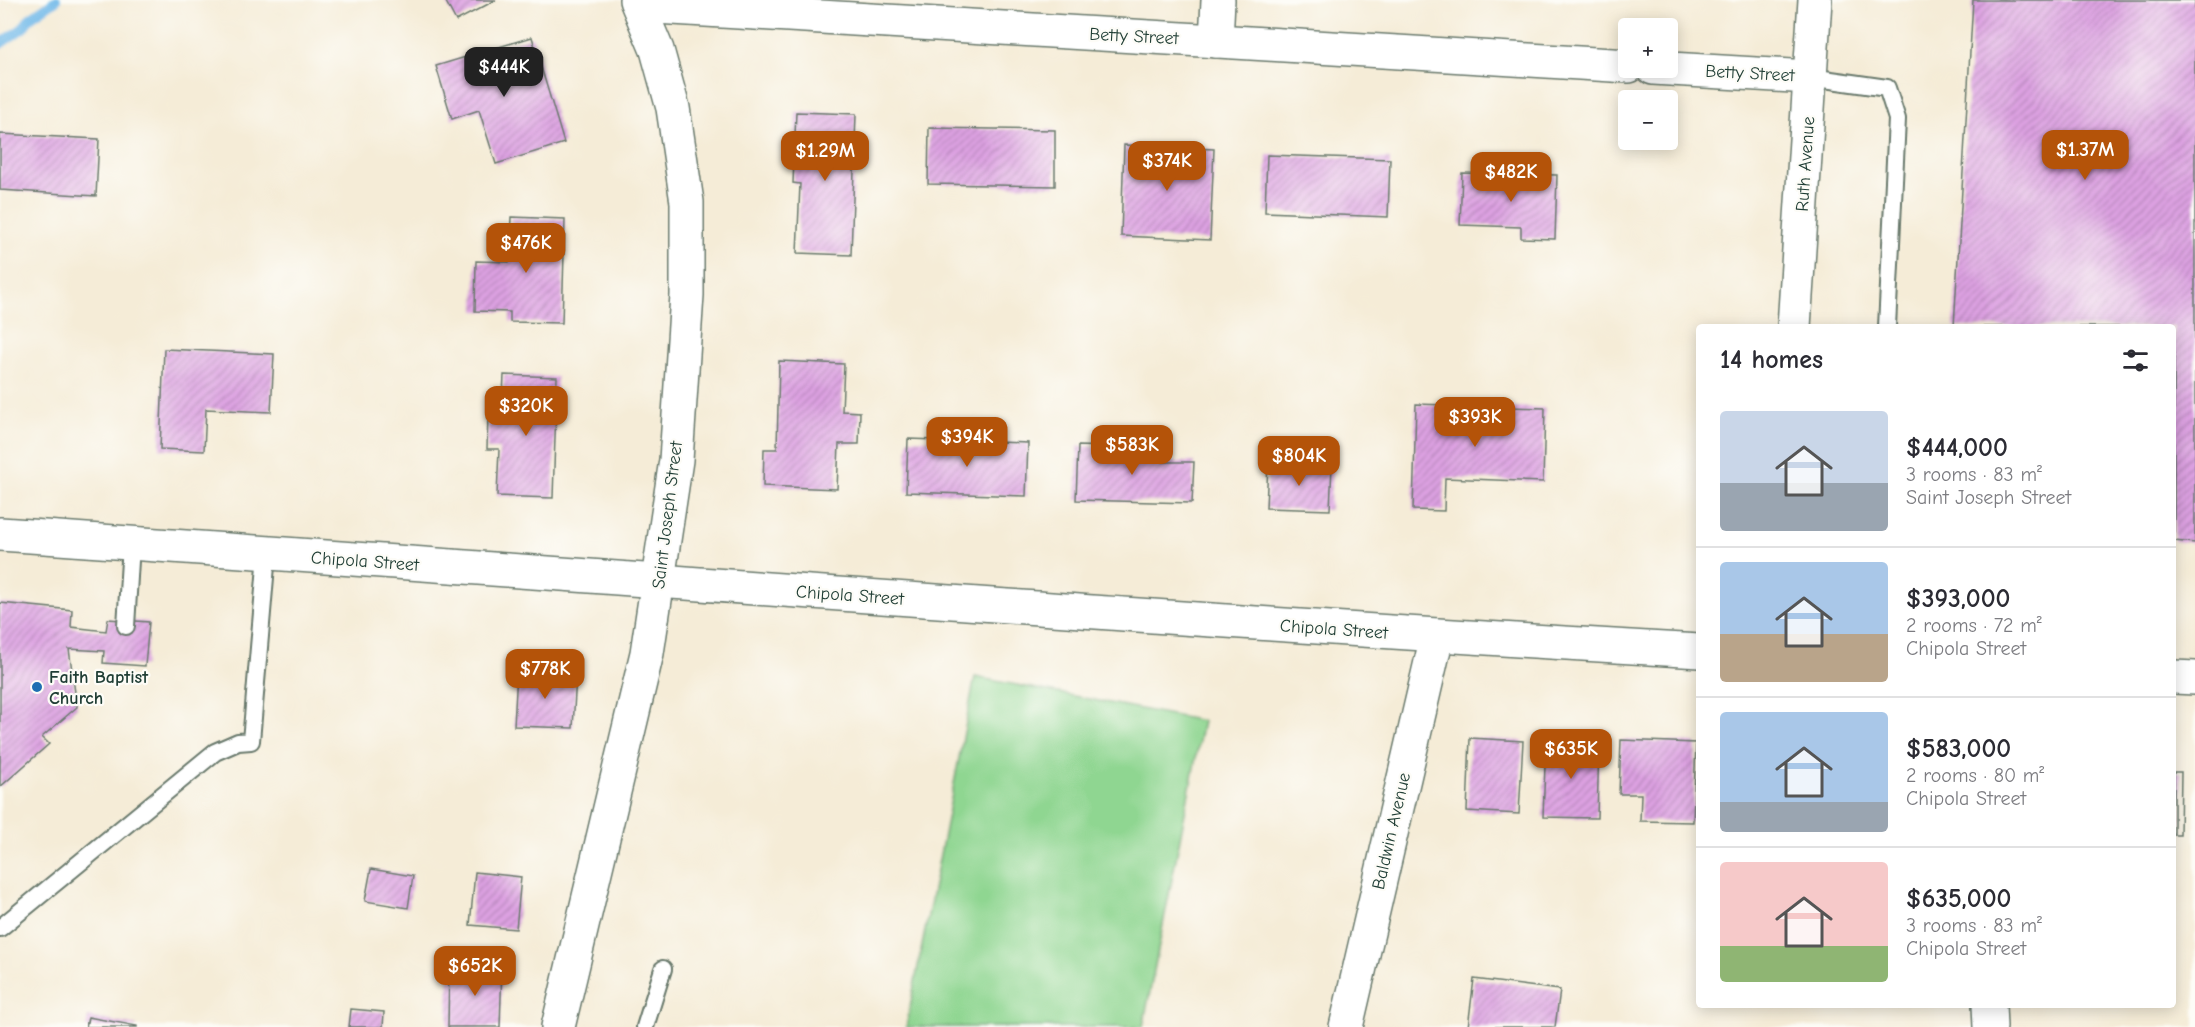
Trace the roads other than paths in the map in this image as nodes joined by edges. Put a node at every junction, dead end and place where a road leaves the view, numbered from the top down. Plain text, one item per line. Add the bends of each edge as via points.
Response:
1 (1218, 0) edge
2 (1815, 0) edge
3 (638, 3) edge
4 (1216, 41) junction
5 (1618, 65) edge
6 (1678, 69) edge
7 (1810, 77) junction
8 (1794, 324) edge
9 (1887, 324) edge
10 (0, 534) edge
11 (131, 544) junction
12 (267, 554) junction
13 (659, 582) junction
14 (126, 626) dead end
15 (1437, 636) junction
16 (1696, 651) edge
17 (2176, 677) edge
18 (2195, 678) edge
19 (0, 928) edge
20 (663, 969) dead end
21 (1989, 1008) edge
22 (558, 1027) edge
23 (645, 1027) edge
24 (1346, 1027) edge
25 (1990, 1027) edge

1 - 4 street
2 - 7 street, Ruth Avenue
3 - 4 street, Betty Street
3 - 13 street, Saint Joseph Street via 657,50 673,108 687,202 687,295 676,460
4 - 5 street, Betty Street
6 - 7 street, Betty Street
7 - 8 street, Ruth Avenue
7 - 9 lane via 1887,88 1897,119
10 - 11 street, Chipola Street
11 - 12 street, Chipola Street
11 - 14 lane
12 - 13 street, Chipola Street
12 - 19 lane via 251,741 215,752
13 - 15 street, Chipola Street
13 - 22 street, Saint Joseph Street via 647,653
15 - 16 street, Chipola Street
15 - 24 street, Baldwin Avenue
17 - 18 street
20 - 23 lane
21 - 25 street

